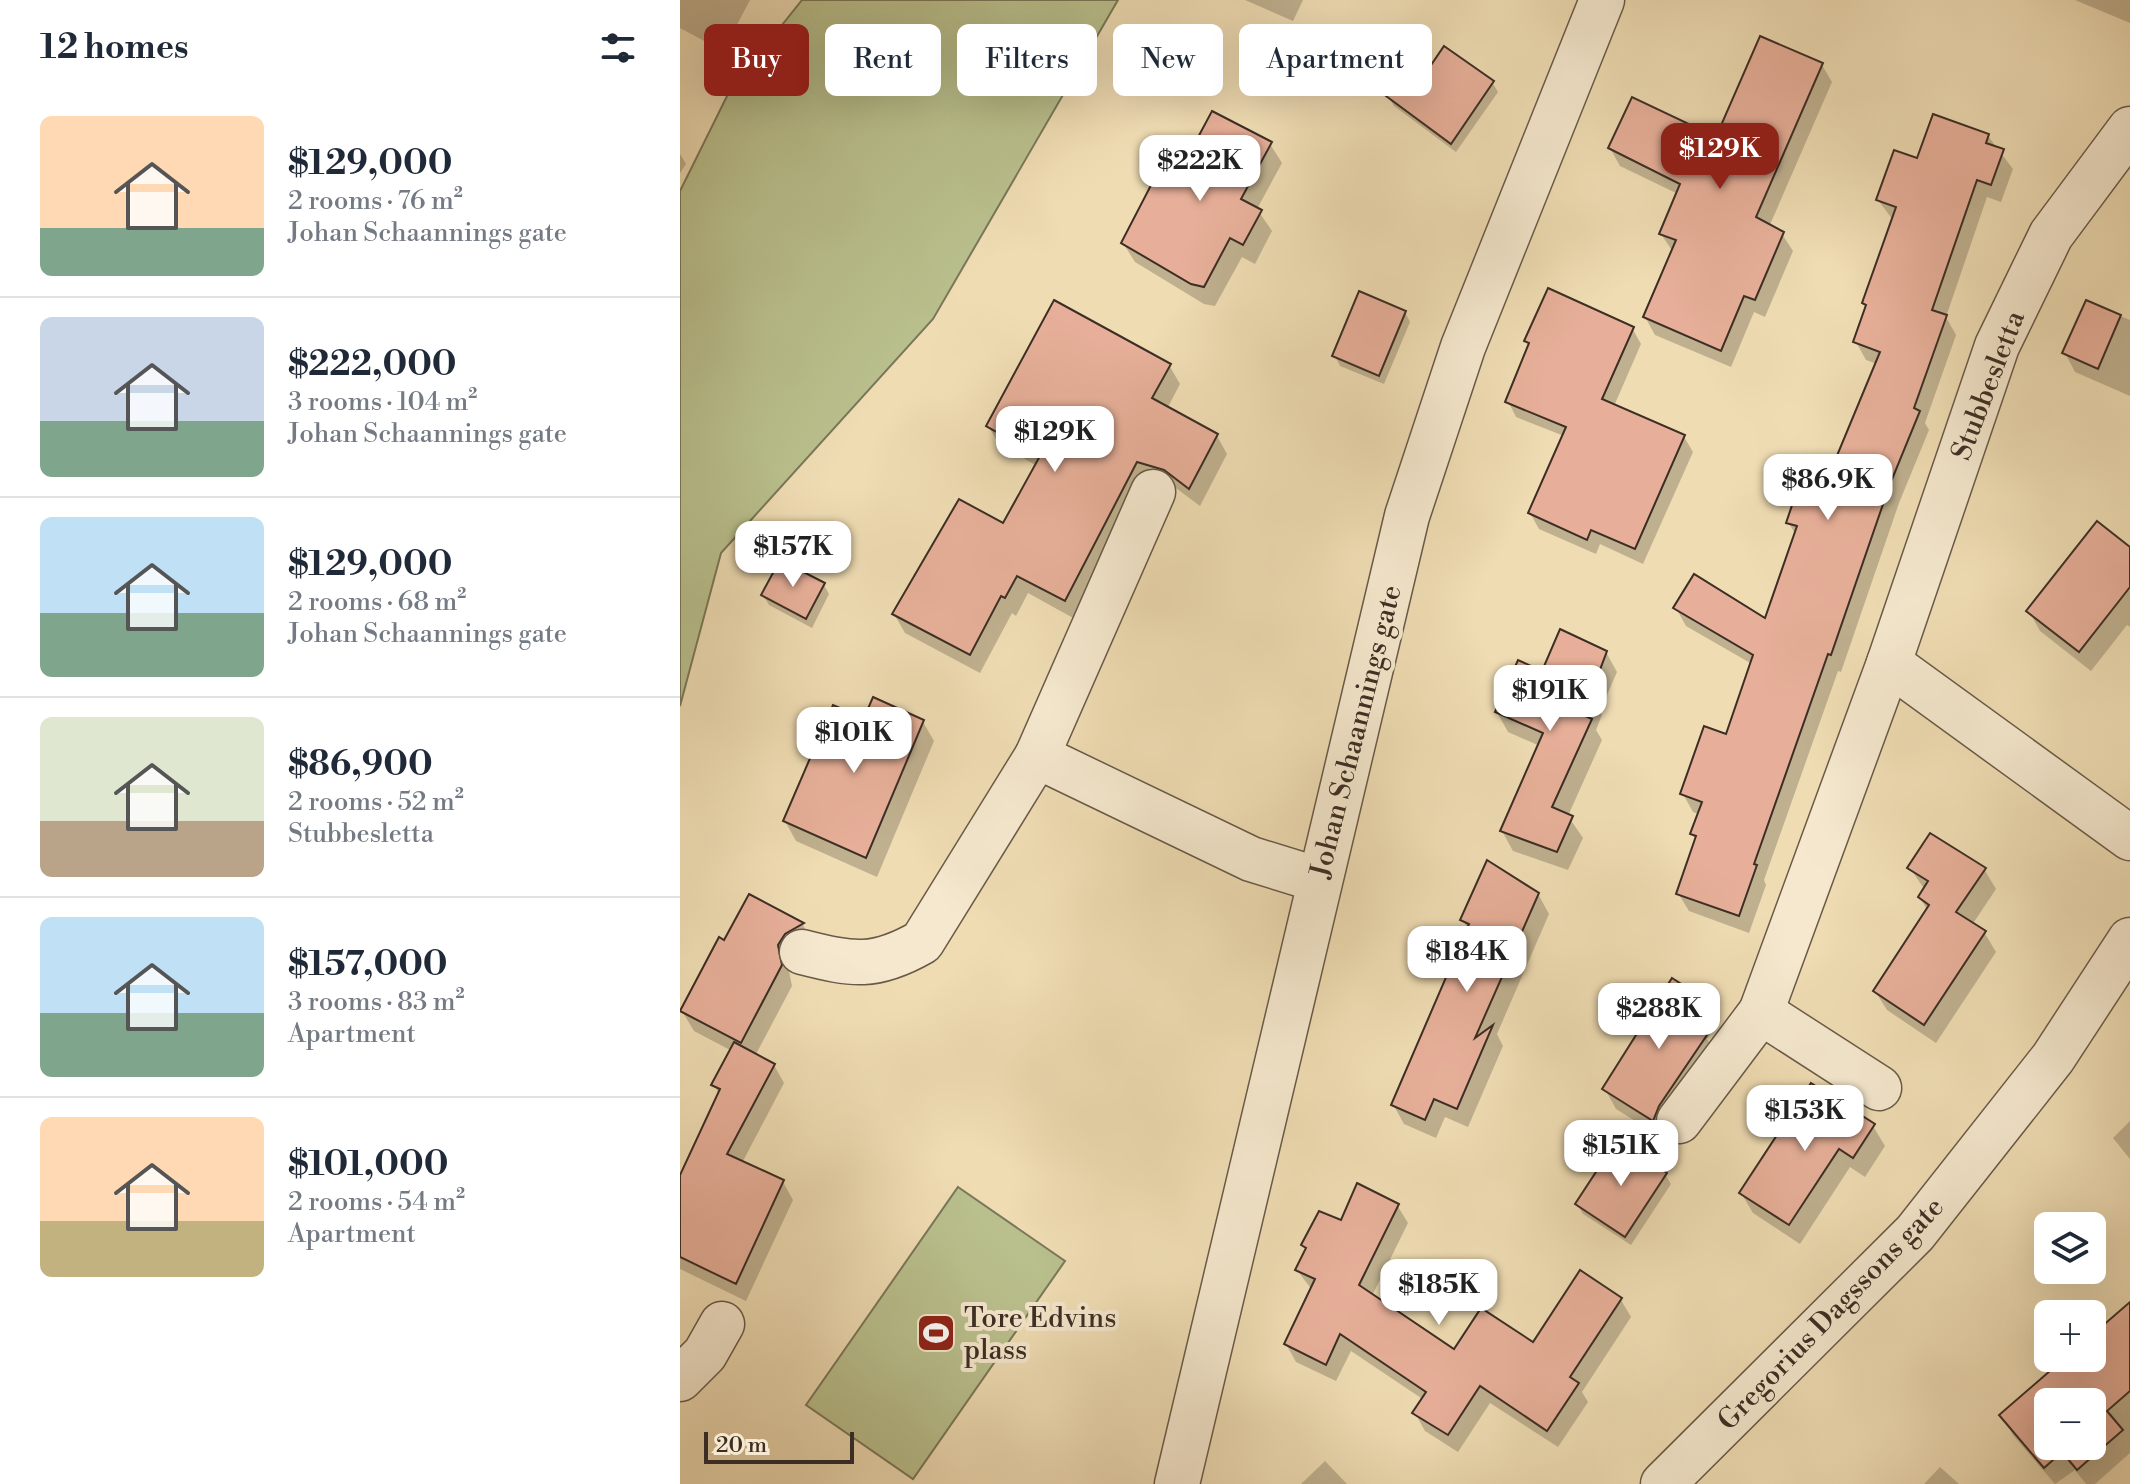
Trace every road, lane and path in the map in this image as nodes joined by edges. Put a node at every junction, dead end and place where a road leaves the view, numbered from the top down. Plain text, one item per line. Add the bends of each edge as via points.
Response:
1 (1602, 0) edge
2 (2130, 129) edge
3 (1153, 492) dead end
4 (1889, 663) junction
5 (1037, 756) junction
6 (2130, 838) edge
7 (1319, 880) junction
8 (2130, 940) edge
9 (802, 952) dead end
10 (2118, 983) edge
11 (1761, 1012) junction
12 (1879, 1088) dead end
13 (1679, 1121) dead end
14 (722, 1324) dead end
15 (680, 1379) edge
16 (1175, 1483) edge
17 (1663, 1484) edge

1 - 7 street, Johan Schaannings gate via 1463,347 1407,516
2 - 4 street, Stubbesletta via 2051,235 1997,346
3 - 5 street
4 - 6 street
4 - 11 street, Stubbesletta
5 - 7 street via 1251,859
5 - 9 street via 922,942 892,959 845,963
7 - 16 street, Johan Schaannings gate
8 - 10 street, Gregorius Dagssons gate
10 - 17 street, Gregorius Dagssons gate via 1915,1233
11 - 12 street
11 - 13 street, Stubbesletta
14 - 15 street via 705,1354

